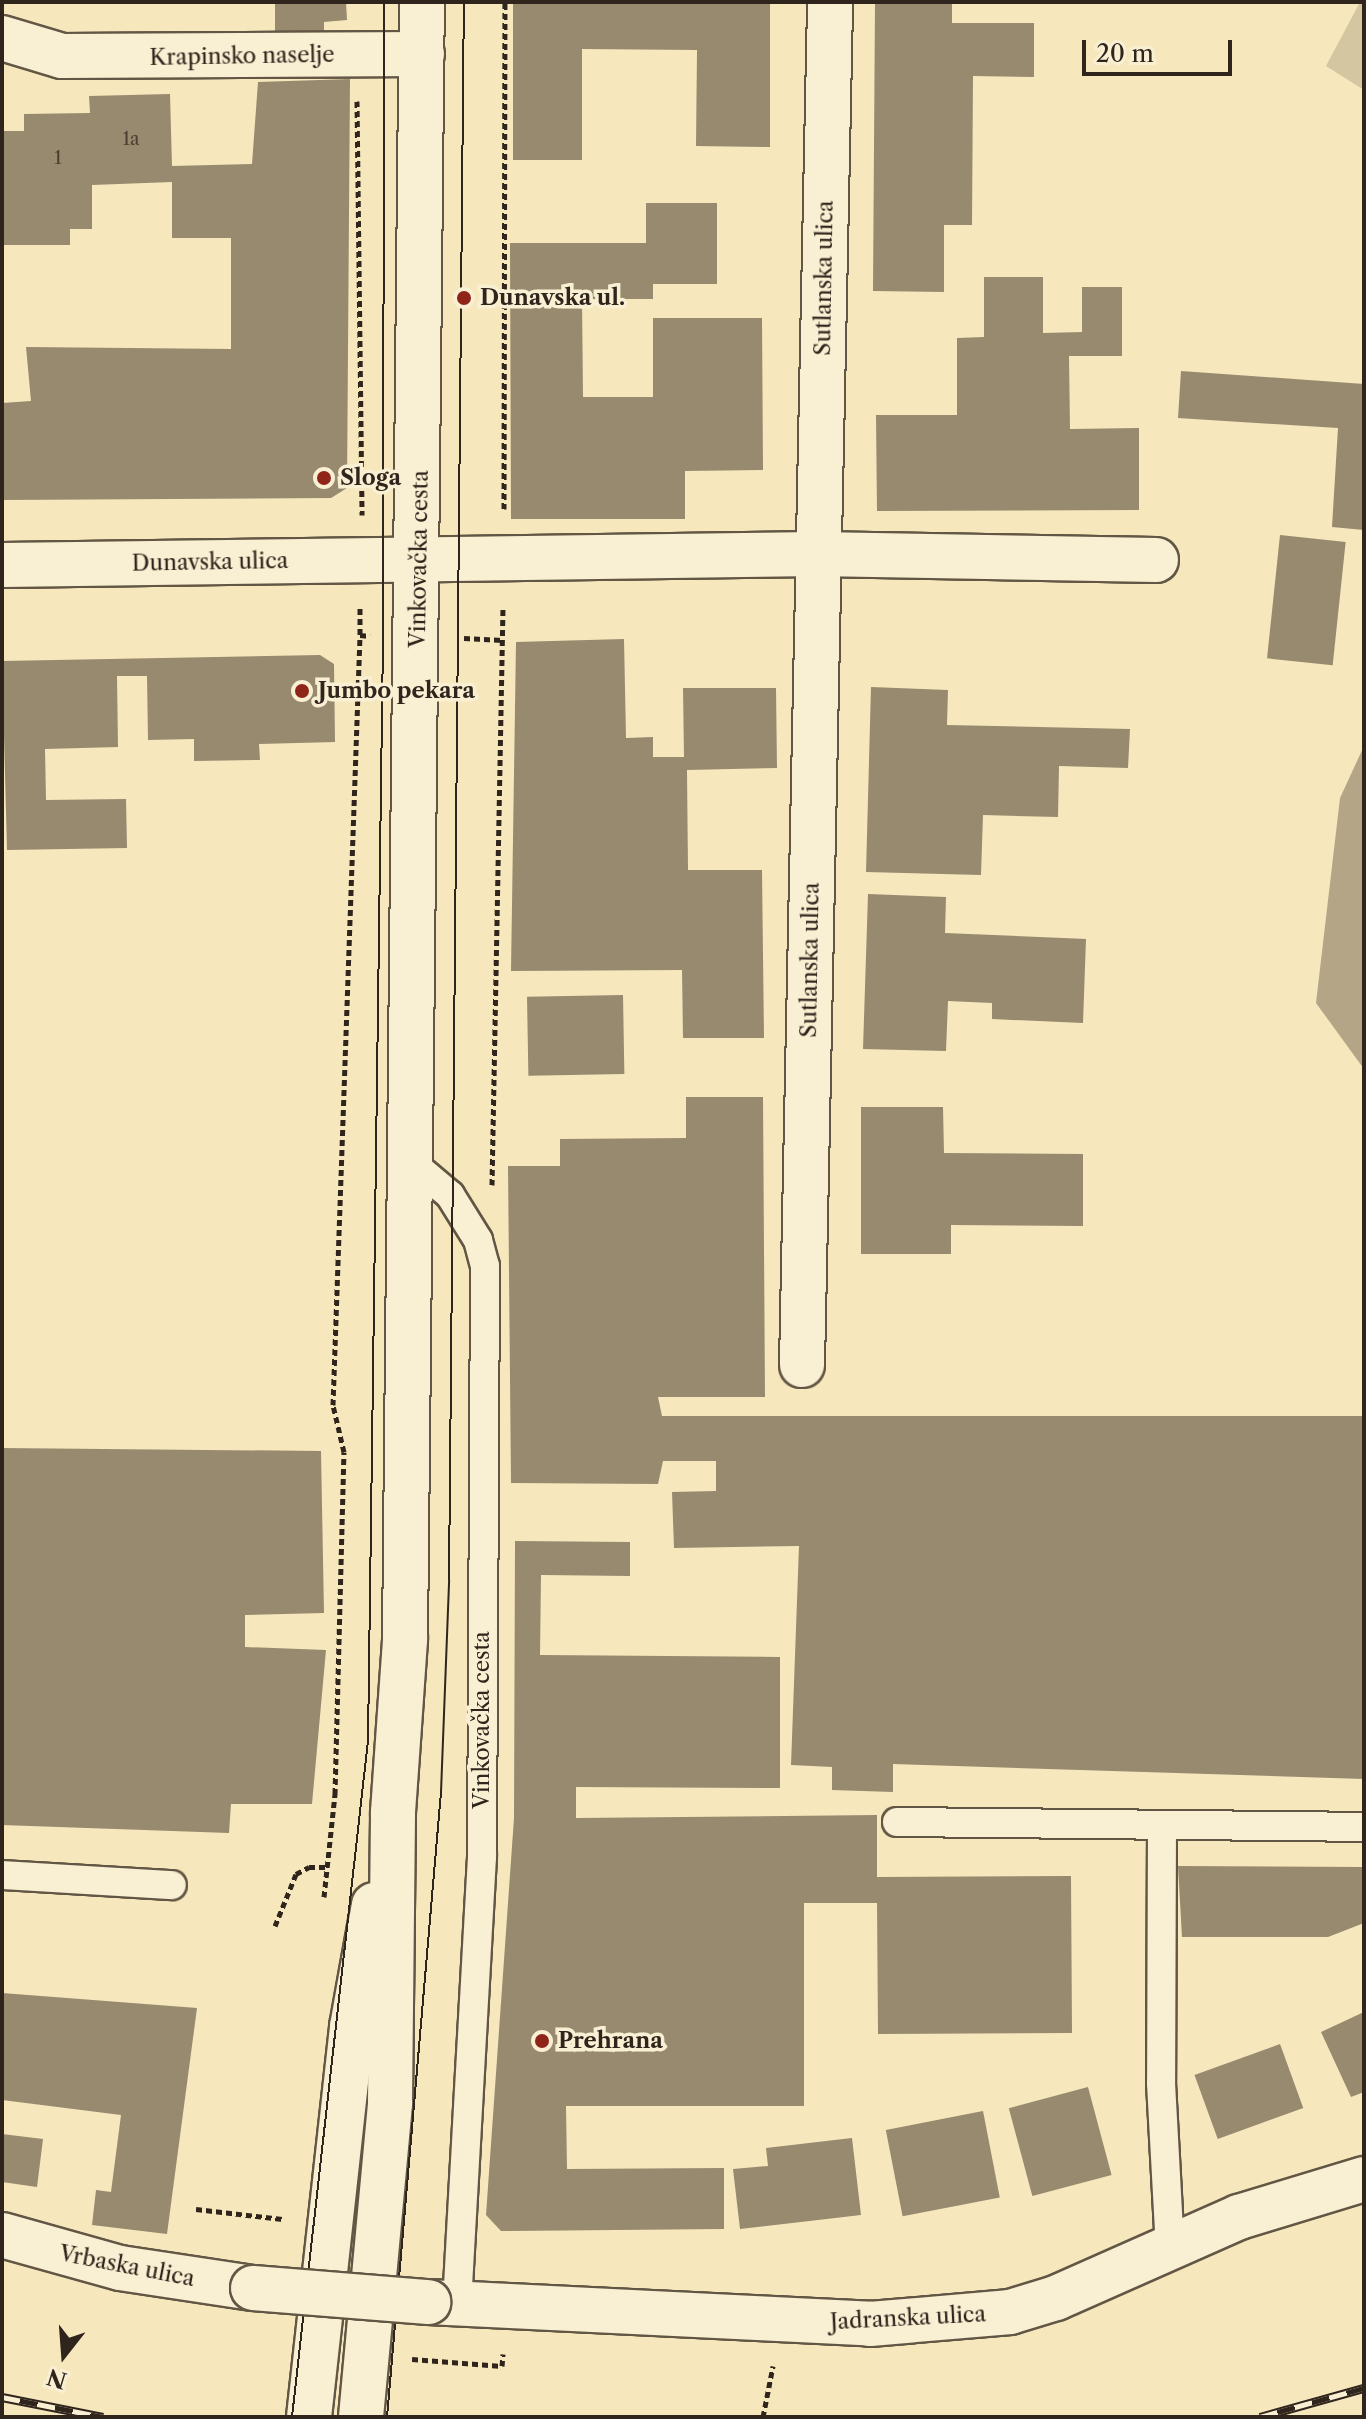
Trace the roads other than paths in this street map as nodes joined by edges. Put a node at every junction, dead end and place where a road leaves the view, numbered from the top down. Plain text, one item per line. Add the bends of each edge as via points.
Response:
1 (422, 2) edge
2 (830, 2) edge
3 (2, 38) edge
4 (422, 54) junction
5 (62, 56) junction
6 (2, 72) edge
7 (817, 554) junction
8 (1156, 560) dead end
9 (418, 561) junction
10 (2, 565) edge
11 (412, 1163) junction
12 (802, 1365) dead end
13 (393, 1812) junction
14 (897, 1822) dead end
15 (1162, 1826) junction
16 (1364, 1827) edge
17 (2, 1875) edge
18 (172, 1885) dead end
19 (1364, 2179) edge
20 (2, 2235) edge
21 (1170, 2247) junction
22 (442, 2302) junction
23 (309, 2417) edge
24 (361, 2417) edge

1 - 4 street, Vinkovačka cesta
2 - 7 street, Sutlanska ulica
3 - 5 street, Krapinsko naselje
4 - 5 street, Krapinsko naselje
4 - 9 street, Vinkovačka cesta
5 - 6 street, Krapinsko naselje
7 - 8 street
7 - 9 street
7 - 12 street, Sutlanska ulica
9 - 10 street, Dunavska ulica
9 - 11 street, Vinkovačka cesta
11 - 13 street, Vinkovačka cesta via 405,1639
11 - 22 lane, Vinkovačka cesta via 450,1195 478,1240 485,1266 482,1857
13 - 23 street, Vinkovačka cesta via 352,2027
13 - 24 street, Vinkovačka cesta via 393,2055
14 - 15 lane
15 - 16 lane
15 - 21 lane via 1161,2083
17 - 18 lane
19 - 21 street, Jadranska ulica via 1239,2217
20 - 22 street, Vrbaska ulica, bridge via 120,2268 253,2288
21 - 22 street, Jadranska ulica via 1056,2298 1010,2312 870,2324

